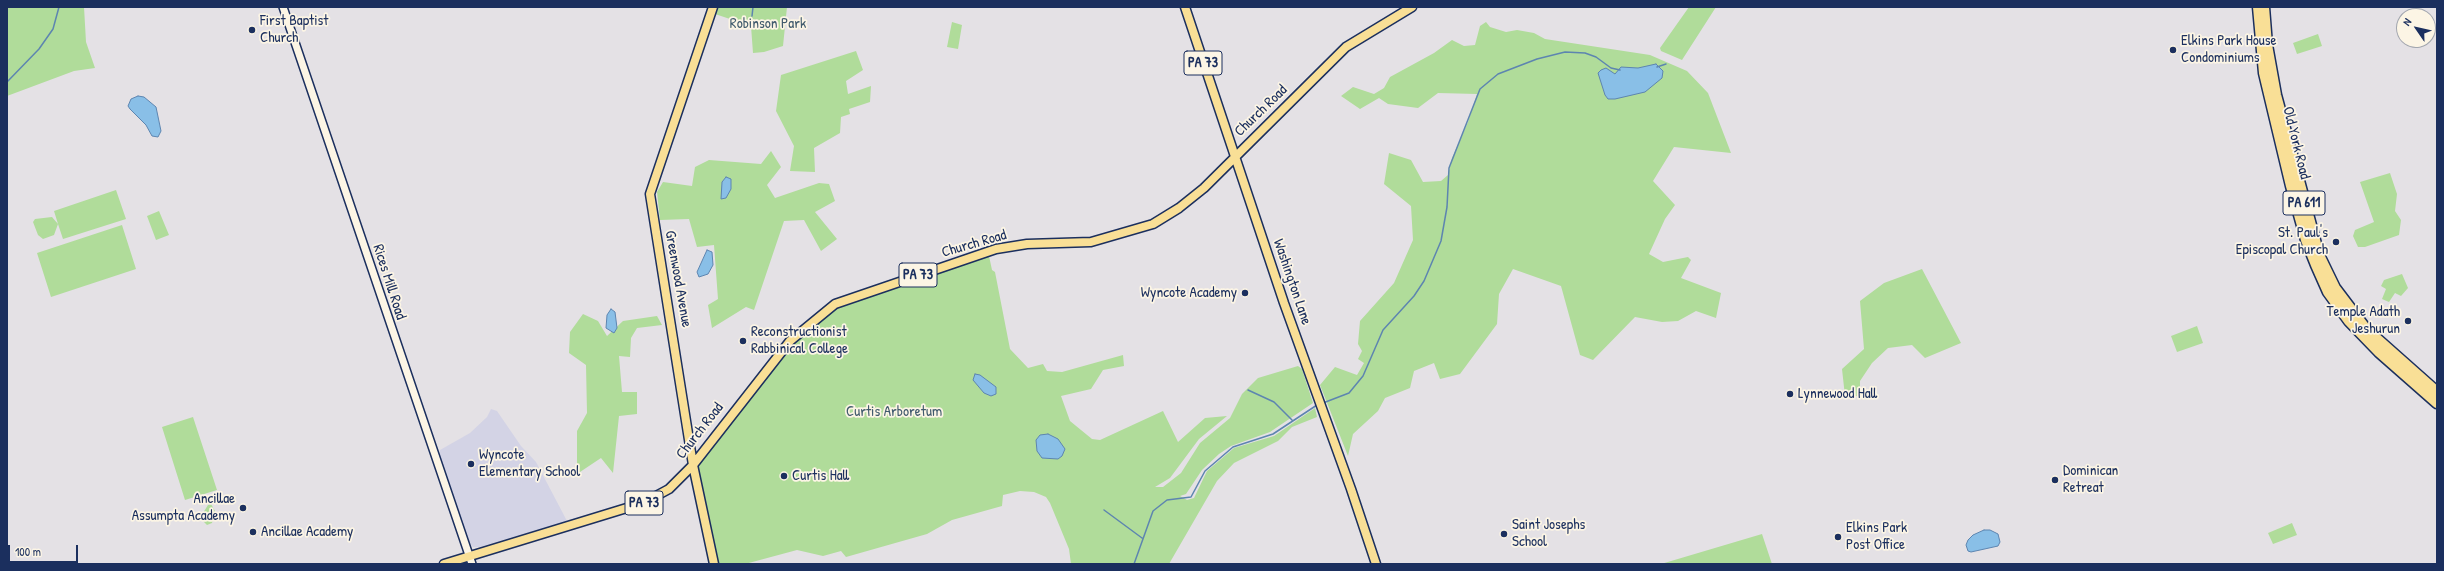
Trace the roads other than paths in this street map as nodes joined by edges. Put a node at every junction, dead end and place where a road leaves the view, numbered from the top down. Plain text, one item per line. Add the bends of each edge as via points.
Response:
1 (283, 7) edge
2 (713, 7) edge
3 (1185, 7) edge
4 (1412, 7) edge
5 (2258, 7) edge
6 (2264, 7) edge
7 (1235, 157) junction
8 (2437, 392) edge
9 (2437, 403) edge
10 (693, 465) junction
11 (471, 560) edge
12 (444, 564) edge
13 (714, 564) edge
14 (1376, 564) edge

1 - 11 street, Rices Mill Road
2 - 10 main road, Greenwood Avenue via 650,194
3 - 7 main road, Washington Lane / PA 73
4 - 7 main road, Church Road via 1346,48
5 - 9 highway, Old York Road / PA 611 via 2264,73 2293,194 2306,240 2328,292 2378,352
6 - 8 highway, Old York Road / PA 611 via 2267,45 2276,95 2319,255 2335,288 2366,329
7 - 10 main road, Church Road / PA 73 via 1185,203 1153,224 1091,242 1027,244 996,250 835,304 790,341
7 - 14 main road, Washington Lane
10 - 11 main road, Church Road / PA 73 via 669,489 643,503
10 - 13 main road, Greenwood Avenue
11 - 12 main road, Church Road / PA 73

